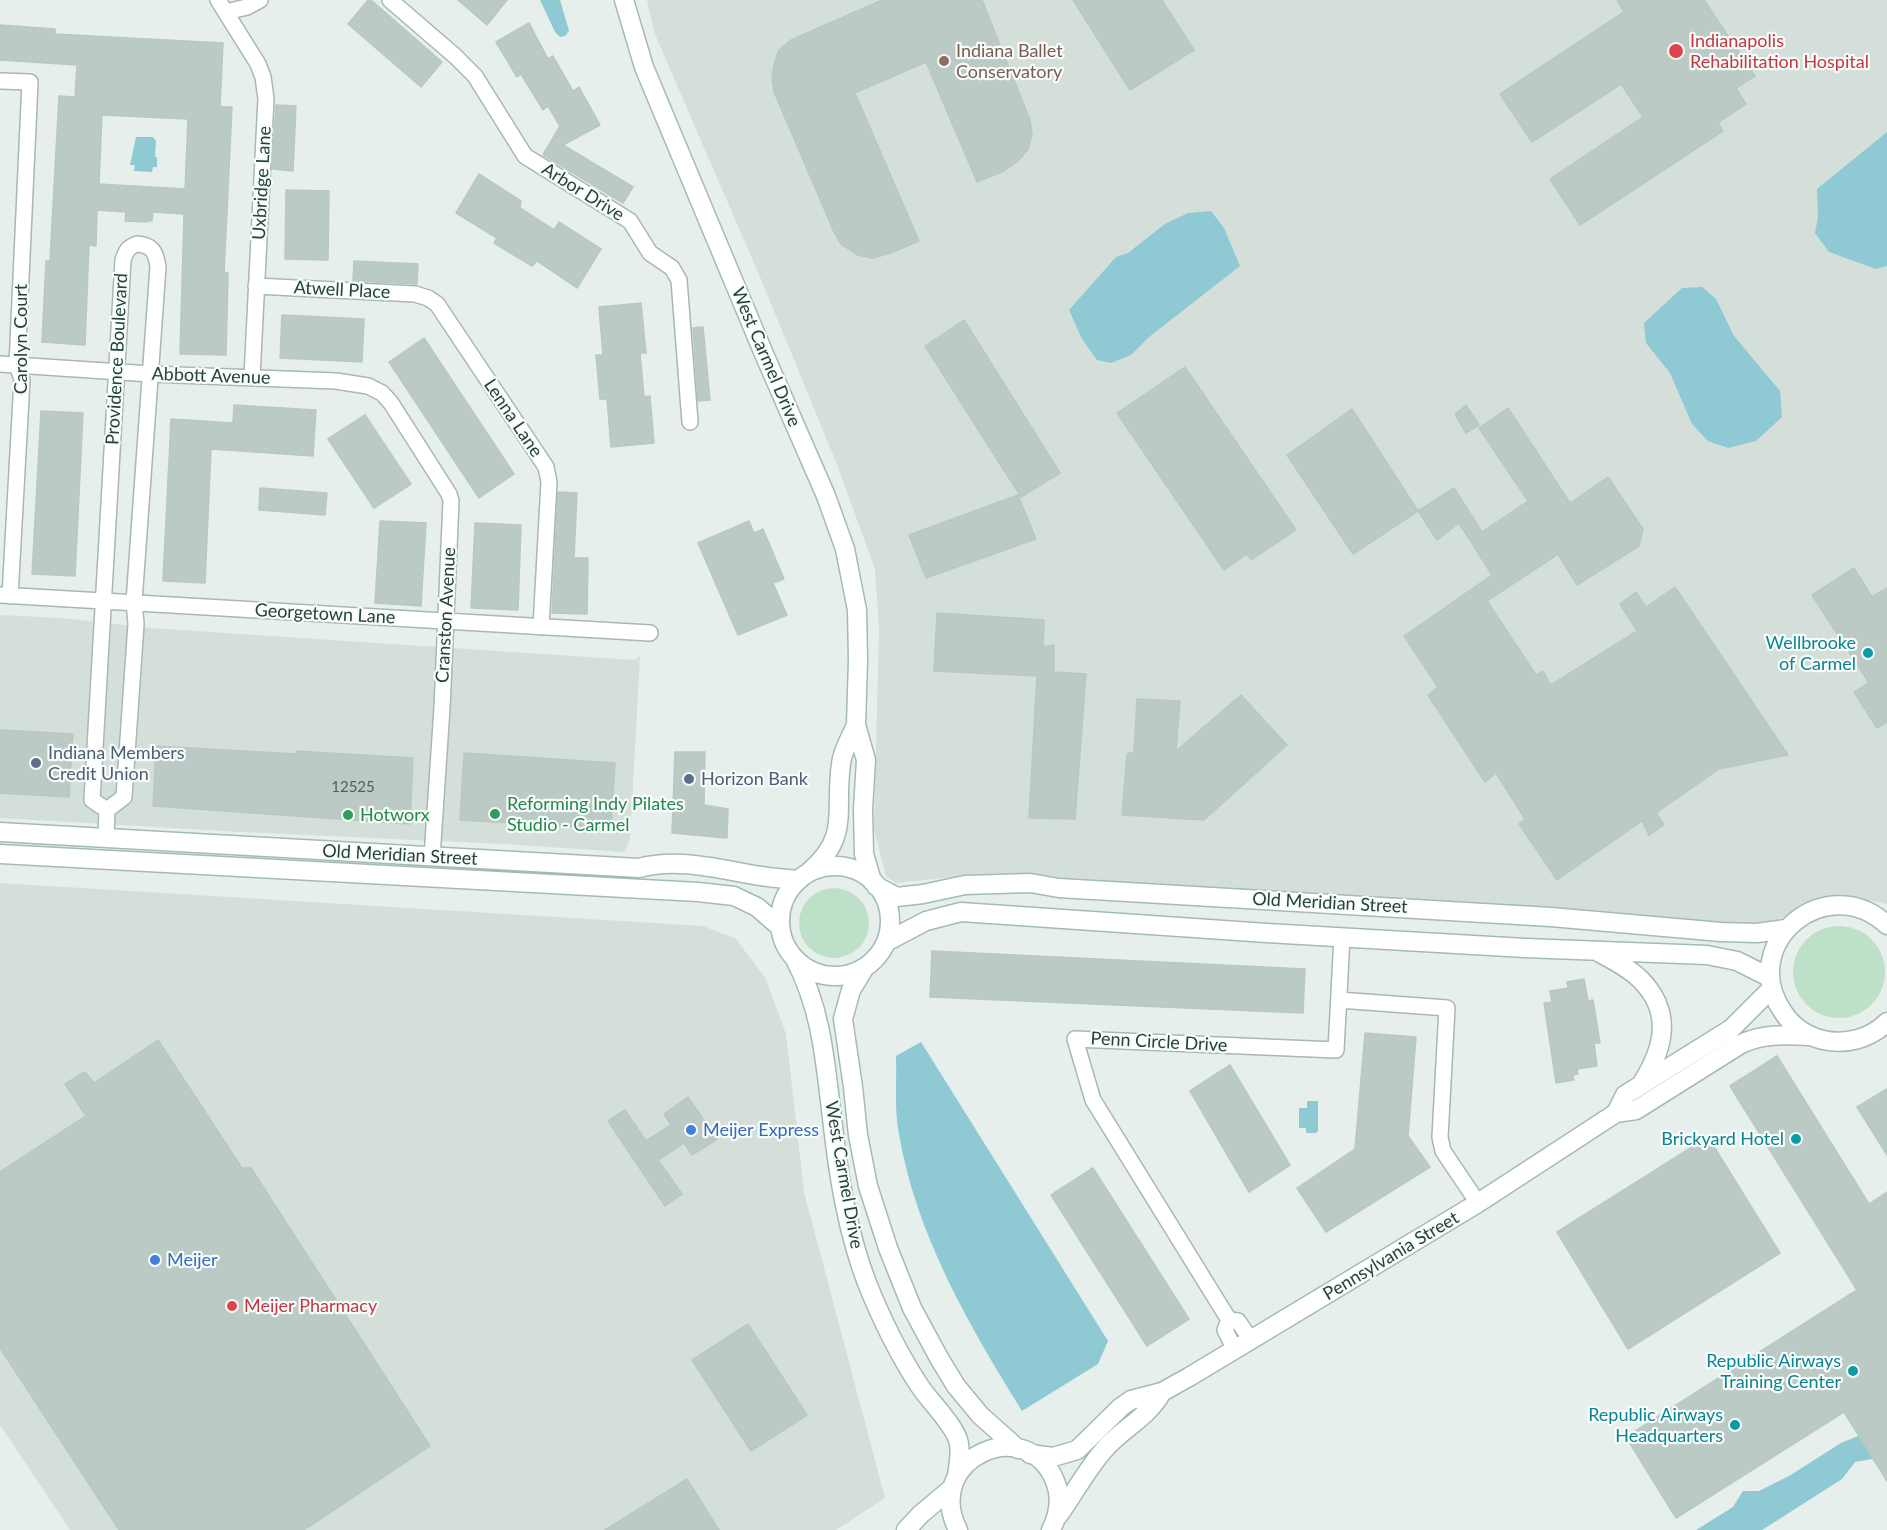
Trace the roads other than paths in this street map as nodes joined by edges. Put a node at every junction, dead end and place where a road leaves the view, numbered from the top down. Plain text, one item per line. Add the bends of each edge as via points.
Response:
1 (260, 0) edge
2 (390, 0) edge
3 (624, 0) edge
4 (222, 6) edge
5 (0, 81) edge
6 (256, 286) junction
7 (428, 298) joint
8 (0, 364) edge
9 (17, 365) junction
10 (116, 372) junction
11 (151, 374) junction
12 (252, 377) junction
13 (383, 394) joint
14 (690, 422) dead end
15 (5, 596) edge
16 (102, 600) junction
17 (134, 602) junction
18 (446, 622) junction
19 (541, 627) junction
20 (650, 633) dead end
21 (856, 725) junction
22 (107, 810) junction
23 (0, 832) edge
24 (106, 838) junction
25 (0, 855) edge
26 (432, 856) junction
27 (804, 876) junction
28 (874, 883) junction
29 (1868, 912) junction
30 (1887, 914) edge
31 (1887, 925) edge
32 (780, 927) junction
33 (1786, 929) junction
34 (1342, 938) junction
35 (885, 942) junction
36 (1597, 951) junction
37 (795, 959) junction
38 (865, 967) junction
39 (1770, 983) junction
40 (1339, 1000) junction
41 (1887, 1022) edge
42 (1810, 1036) junction
43 (1640, 1088) junction
44 (1616, 1113) junction
45 (1478, 1203) junction
46 (1229, 1320) junction
47 (1251, 1340) junction
48 (1235, 1350) junction
49 (1162, 1392) junction
50 (1024, 1451) junction
51 (954, 1483) junction
52 (1054, 1525) edge
53 (906, 1530) edge
54 (958, 1530) edge

1 - 4 street via 247,7
2 - 14 street, Arbor Drive via 475,76 525,156 630,221 650,253 672,268 680,280
3 - 21 main road, West Carmel Drive via 644,67 838,527 856,610
4 - 6 street, Uxbridge Lane via 258,64 266,99
5 - 9 street, Carolyn Court via 30,82
6 - 7 street, Atwell Place via 415,294
6 - 12 street, Uxbridge Lane
7 - 19 street, Lenna Lane via 437,304 546,467 549,482
8 - 9 street, Abbott Avenue
9 - 10 street, Abbott Avenue
9 - 15 street, Carolyn Court via 22,380
10 - 11 street, Abbott Avenue
10 - 11 street, Providence Boulevard via 123,260 130,246 146,244 153,249 158,267
10 - 16 street, Providence Boulevard
11 - 12 street, Abbott Avenue
11 - 17 street, Providence Boulevard
12 - 13 street, Abbott Avenue via 336,381 368,386
13 - 18 street, Cranston Avenue via 392,402 451,501
15 - 16 street, Georgetown Lane
16 - 17 street, Georgetown Lane
16 - 22 street, Providence Boulevard via 92,800
17 - 18 street, Georgetown Lane
17 - 22 street, Providence Boulevard via 136,624 124,797
18 - 19 street, Georgetown Lane
18 - 26 street, Cranston Avenue
19 - 20 street, Georgetown Lane
21 - 27 main road, West Carmel Drive via 841,761 834,844
21 - 28 main road, West Carmel Drive via 866,760 864,854
22 - 24 street
23 - 24 main road, Old Meridian Street
24 - 26 main road, Old Meridian Street
25 - 32 main road, Old Meridian Street via 698,891 734,896
26 - 27 main road, Old Meridian Street via 639,868 654,864 697,866 760,876
27 - 28 main road via 819,868 842,867 863,874
27 - 32 main road via 792,886 784,901
28 - 33 main road, Old Meridian Street via 897,897 965,885 1030,883 1730,932
28 - 35 main road via 890,919
29 - 30 main road
29 - 31 main road
29 - 33 main road via 1828,906 1809,912
32 - 37 main road via 785,945
33 - 39 main road via 1772,955
34 - 35 main road, Old Meridian Street via 961,912 926,921
34 - 36 main road, Old Meridian Street
34 - 40 street, Penn Circle Drive
35 - 38 main road
36 - 39 main road, Old Meridian Street via 1727,958 1748,966
36 - 43 main road via 1642,981 1656,999 1661,1041 1654,1065
37 - 38 main road via 824,975 845,975
37 - 51 main road, West Carmel Drive via 817,1012 851,1235 876,1303 903,1358 953,1427 959,1443
38 - 50 main road, West Carmel Drive via 851,990 843,1019 868,1186 905,1291 939,1358 980,1415
39 - 42 main road via 1786,1017
39 - 43 main road, Pennsylvania Street via 1731,1029
40 - 45 street via 1447,1008 1440,1137 1443,1150
40 - 46 street, Penn Circle Drive via 1336,1050 1075,1039 1093,1100
41 - 42 main road, Pennsylvania Street via 1854,1040 1832,1042
42 - 44 main road, Pennsylvania Street via 1772,1035 1750,1040 1636,1110
43 - 44 main road, Pennsylvania Street via 1625,1095
44 - 45 main road, Pennsylvania Street
45 - 47 main road, Pennsylvania Street
46 - 47 street, Penn Circle Drive via 1239,1321
46 - 48 street, Penn Circle Drive via 1225,1330
47 - 48 main road, Pennsylvania Street
48 - 49 main road, Pennsylvania Street
49 - 50 main road, Pennsylvania Street via 1131,1400 1077,1450 1053,1457
49 - 52 main road, Pennsylvania Street via 1154,1406 1102,1451
50 - 51 main road, Pennsylvania Street via 1004,1447 983,1452 965,1464
50 - 52 main road, West Carmel Drive via 1046,1467 1056,1484 1059,1497
51 - 53 main road
51 - 54 main road, West Carmel Drive via 951,1510

